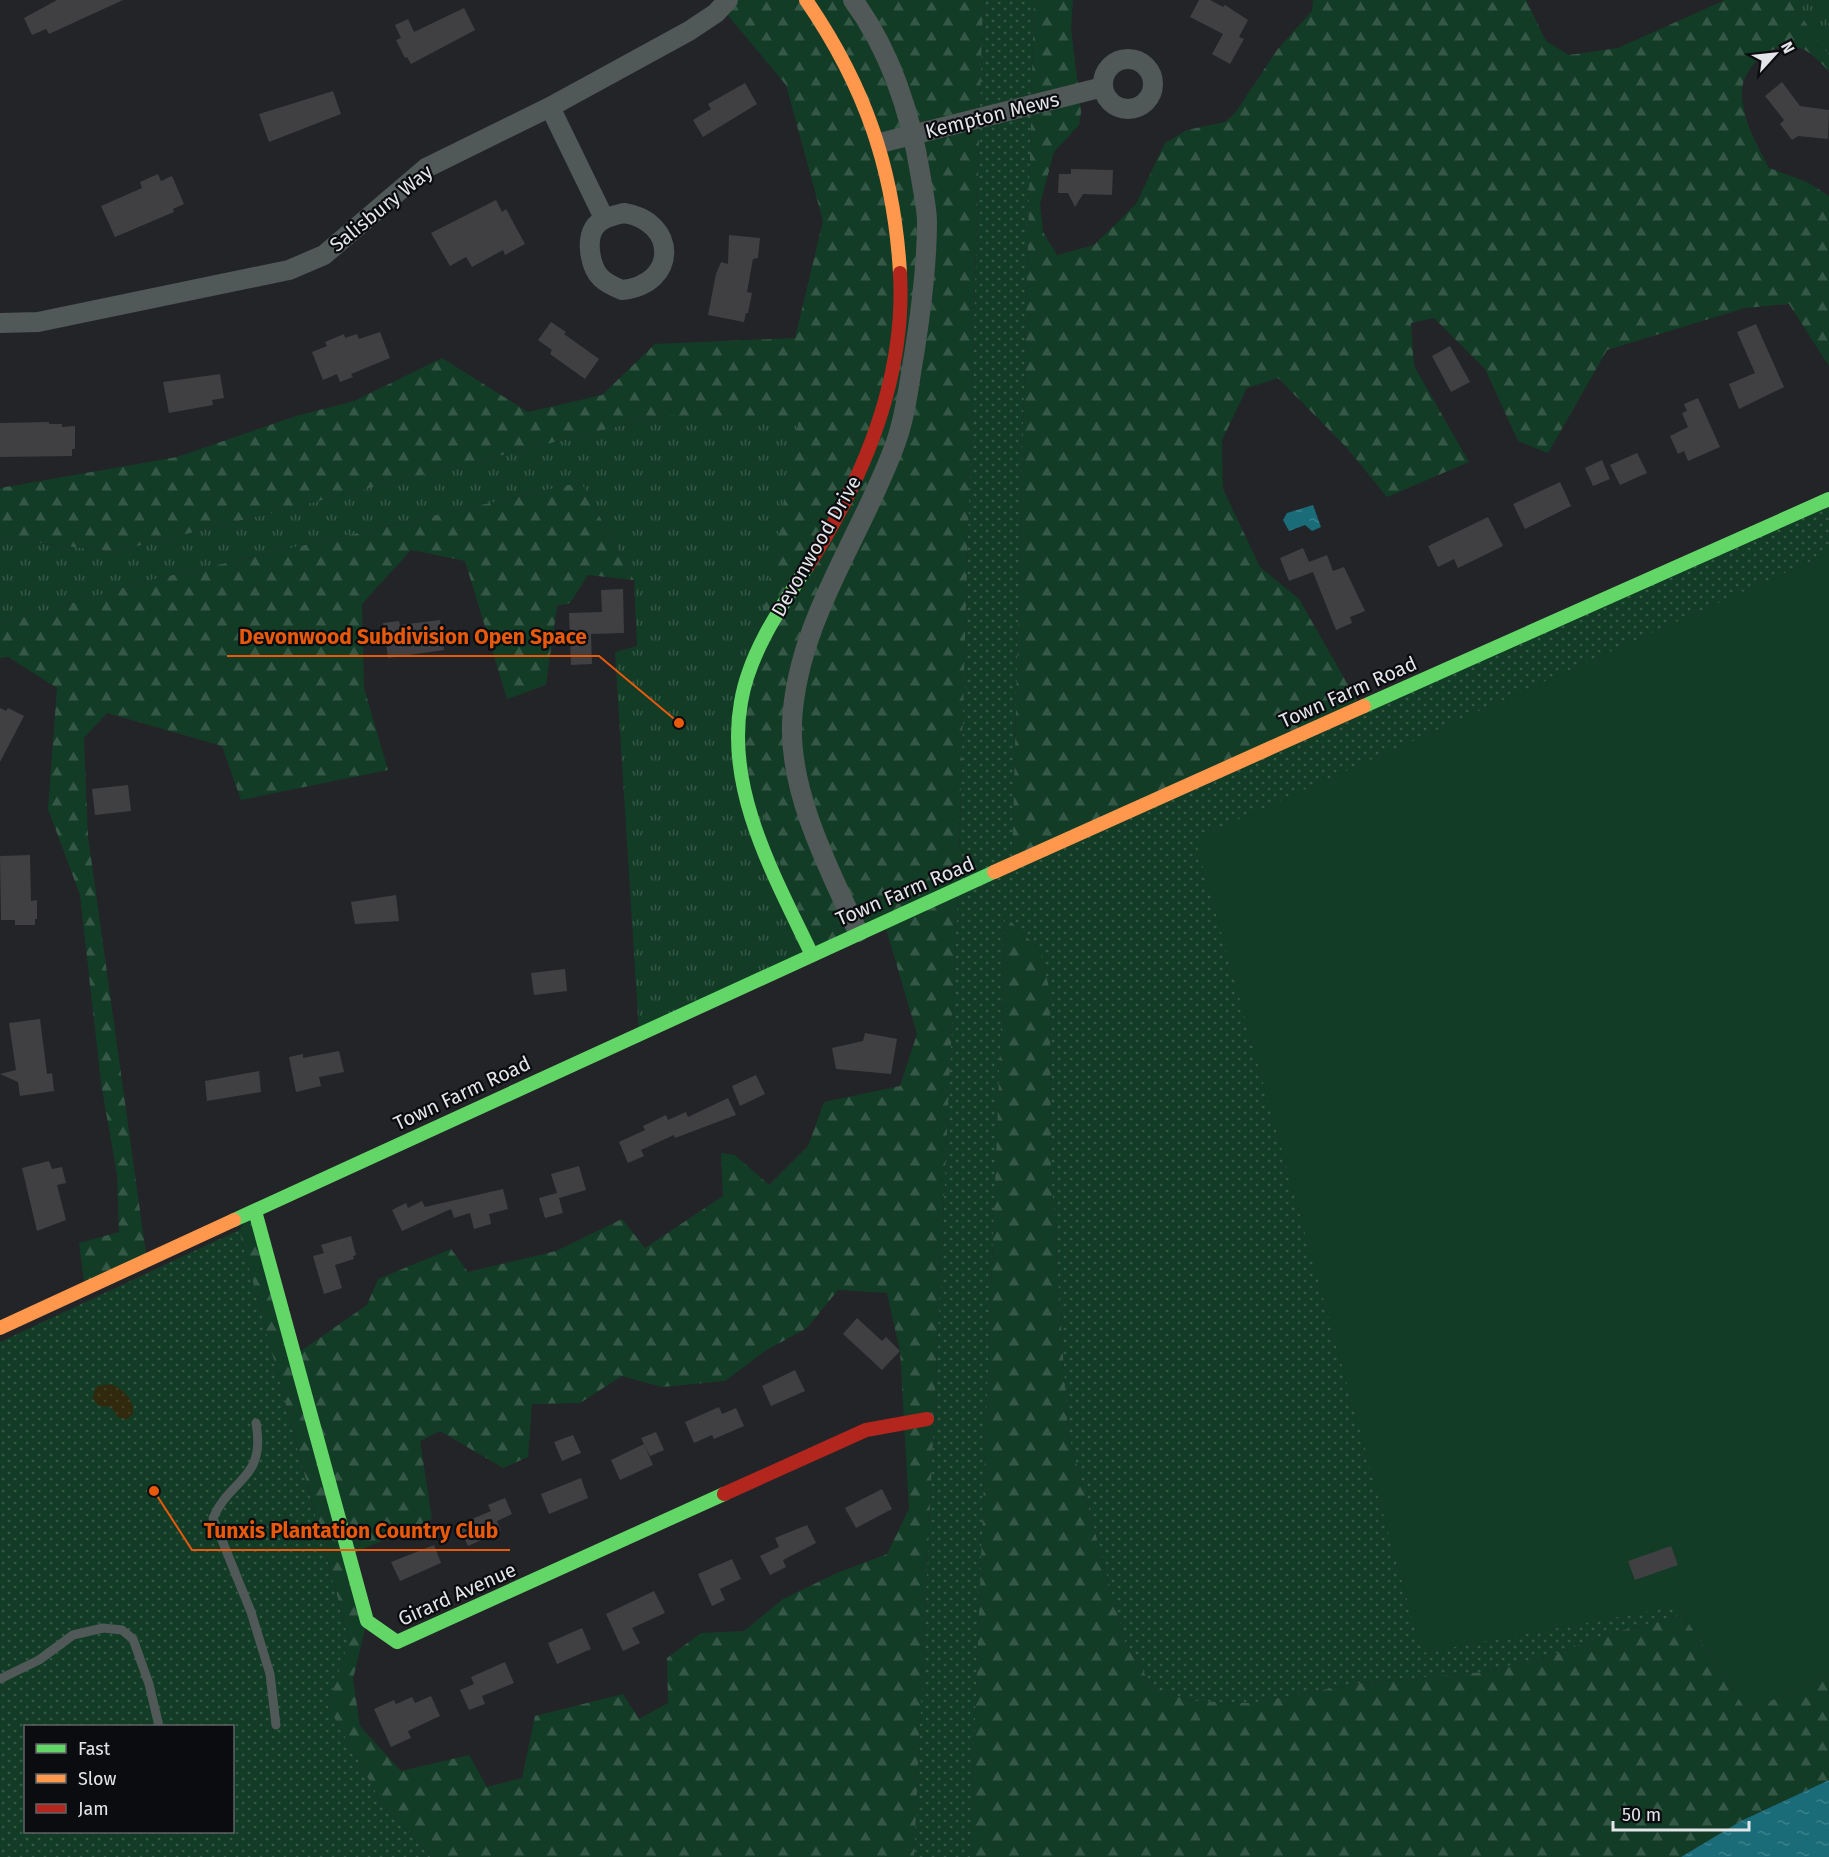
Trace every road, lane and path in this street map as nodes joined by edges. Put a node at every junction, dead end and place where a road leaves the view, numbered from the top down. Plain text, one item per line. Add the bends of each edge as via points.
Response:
1 (728, 0) edge
2 (806, 0) edge
3 (854, 0) edge
4 (1103, 87) dead end
5 (550, 107) junction
6 (914, 135) junction
7 (880, 143) junction
8 (604, 218) dead end
9 (0, 323) edge
10 (1829, 499) edge
11 (858, 932) junction
12 (811, 954) junction
13 (255, 1211) junction
14 (0, 1328) edge
15 (927, 1419) dead end
16 (255, 1423) dead end
17 (0, 1679) edge
18 (159, 1725) edge
19 (276, 1725) dead end

1 - 5 street, Salisbury Way via 689,31
2 - 7 street, Devonwood Drive via 838,49
3 - 6 street, Devonwood Drive via 895,73
4 - 6 street, Kempton Mews
5 - 8 street
5 - 9 street, Salisbury Way via 426,168 324,255 289,270 38,322
6 - 7 street, Kempton Mews
6 - 11 street, Devonwood Drive via 927,219 909,386 896,441 812,629 799,668 792,724 799,788 826,863
7 - 12 street, Devonwood Drive via 894,206 899,266 898,328 890,385 855,486 755,654 740,703 740,775 749,816
10 - 11 street, Town Farm Road
11 - 12 street, Town Farm Road
12 - 13 street, Town Farm Road
13 - 14 street, Town Farm Road
13 - 15 street, Girard Avenue via 367,1621 397,1642 866,1430
16 - 19 lane via 259,1443 250,1474 219,1504 213,1518 255,1623 270,1674
17 - 18 lane via 39,1660 73,1635 103,1628 122,1630 133,1640

